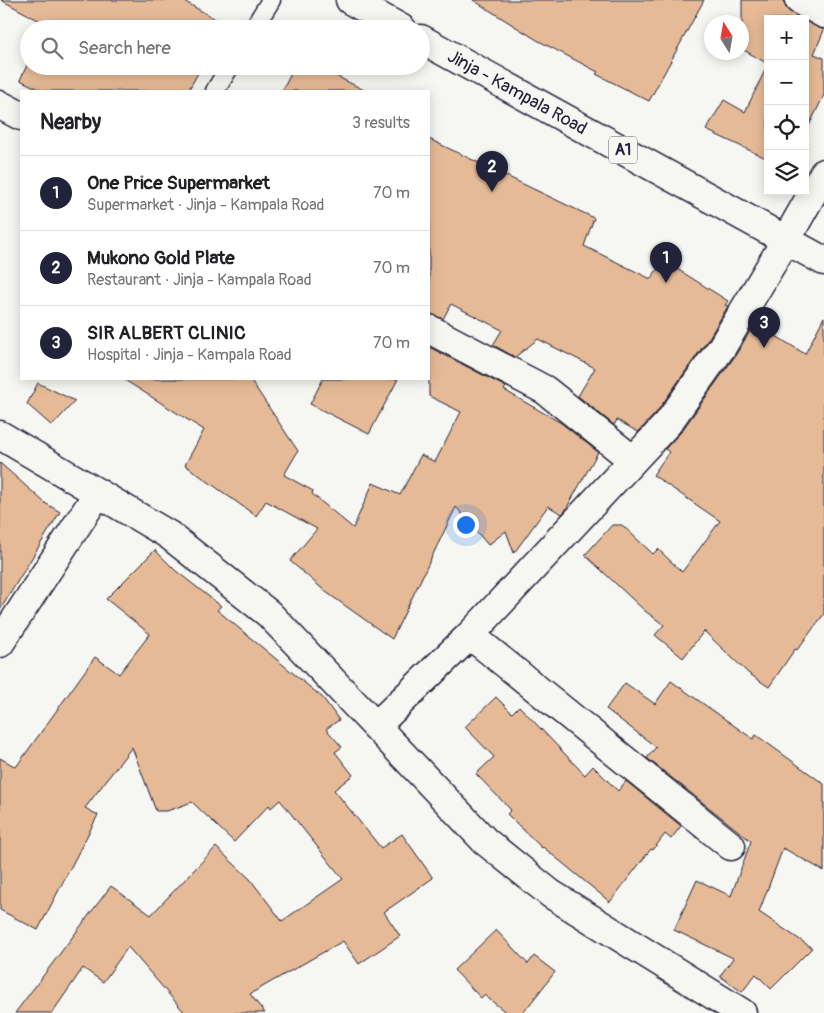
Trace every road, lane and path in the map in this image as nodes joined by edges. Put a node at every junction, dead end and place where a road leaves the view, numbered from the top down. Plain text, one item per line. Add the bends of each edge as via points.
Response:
1 (271, 0) edge
2 (350, 0) edge
3 (799, 0) edge
4 (824, 14) edge
5 (259, 20) edge
6 (386, 20) edge
7 (430, 44) edge
8 (225, 75) edge
9 (216, 90) edge
10 (0, 105) edge
11 (20, 115) edge
12 (824, 173) edge
13 (786, 240) junction
14 (824, 261) edge
15 (430, 330) edge
16 (0, 435) edge
17 (633, 460) junction
18 (98, 493) junction
19 (470, 635) junction
20 (0, 643) edge
21 (376, 726) junction
22 (731, 846) dead end
23 (742, 1013) edge

1 - 5 lane
2 - 6 main road
3 - 4 main road
7 - 13 main road, Jinja - Kampala Road / A1
8 - 9 lane
10 - 11 main road
12 - 13 main road
13 - 14 main road, Jinja - Kampala Road / A1
13 - 17 main road via 717,354 668,424
15 - 17 main road via 545,390
16 - 18 main road
17 - 19 main road
18 - 20 main road
18 - 21 main road via 169,535 269,614
19 - 21 main road
19 - 22 main road
21 - 23 main road via 486,841 552,894

